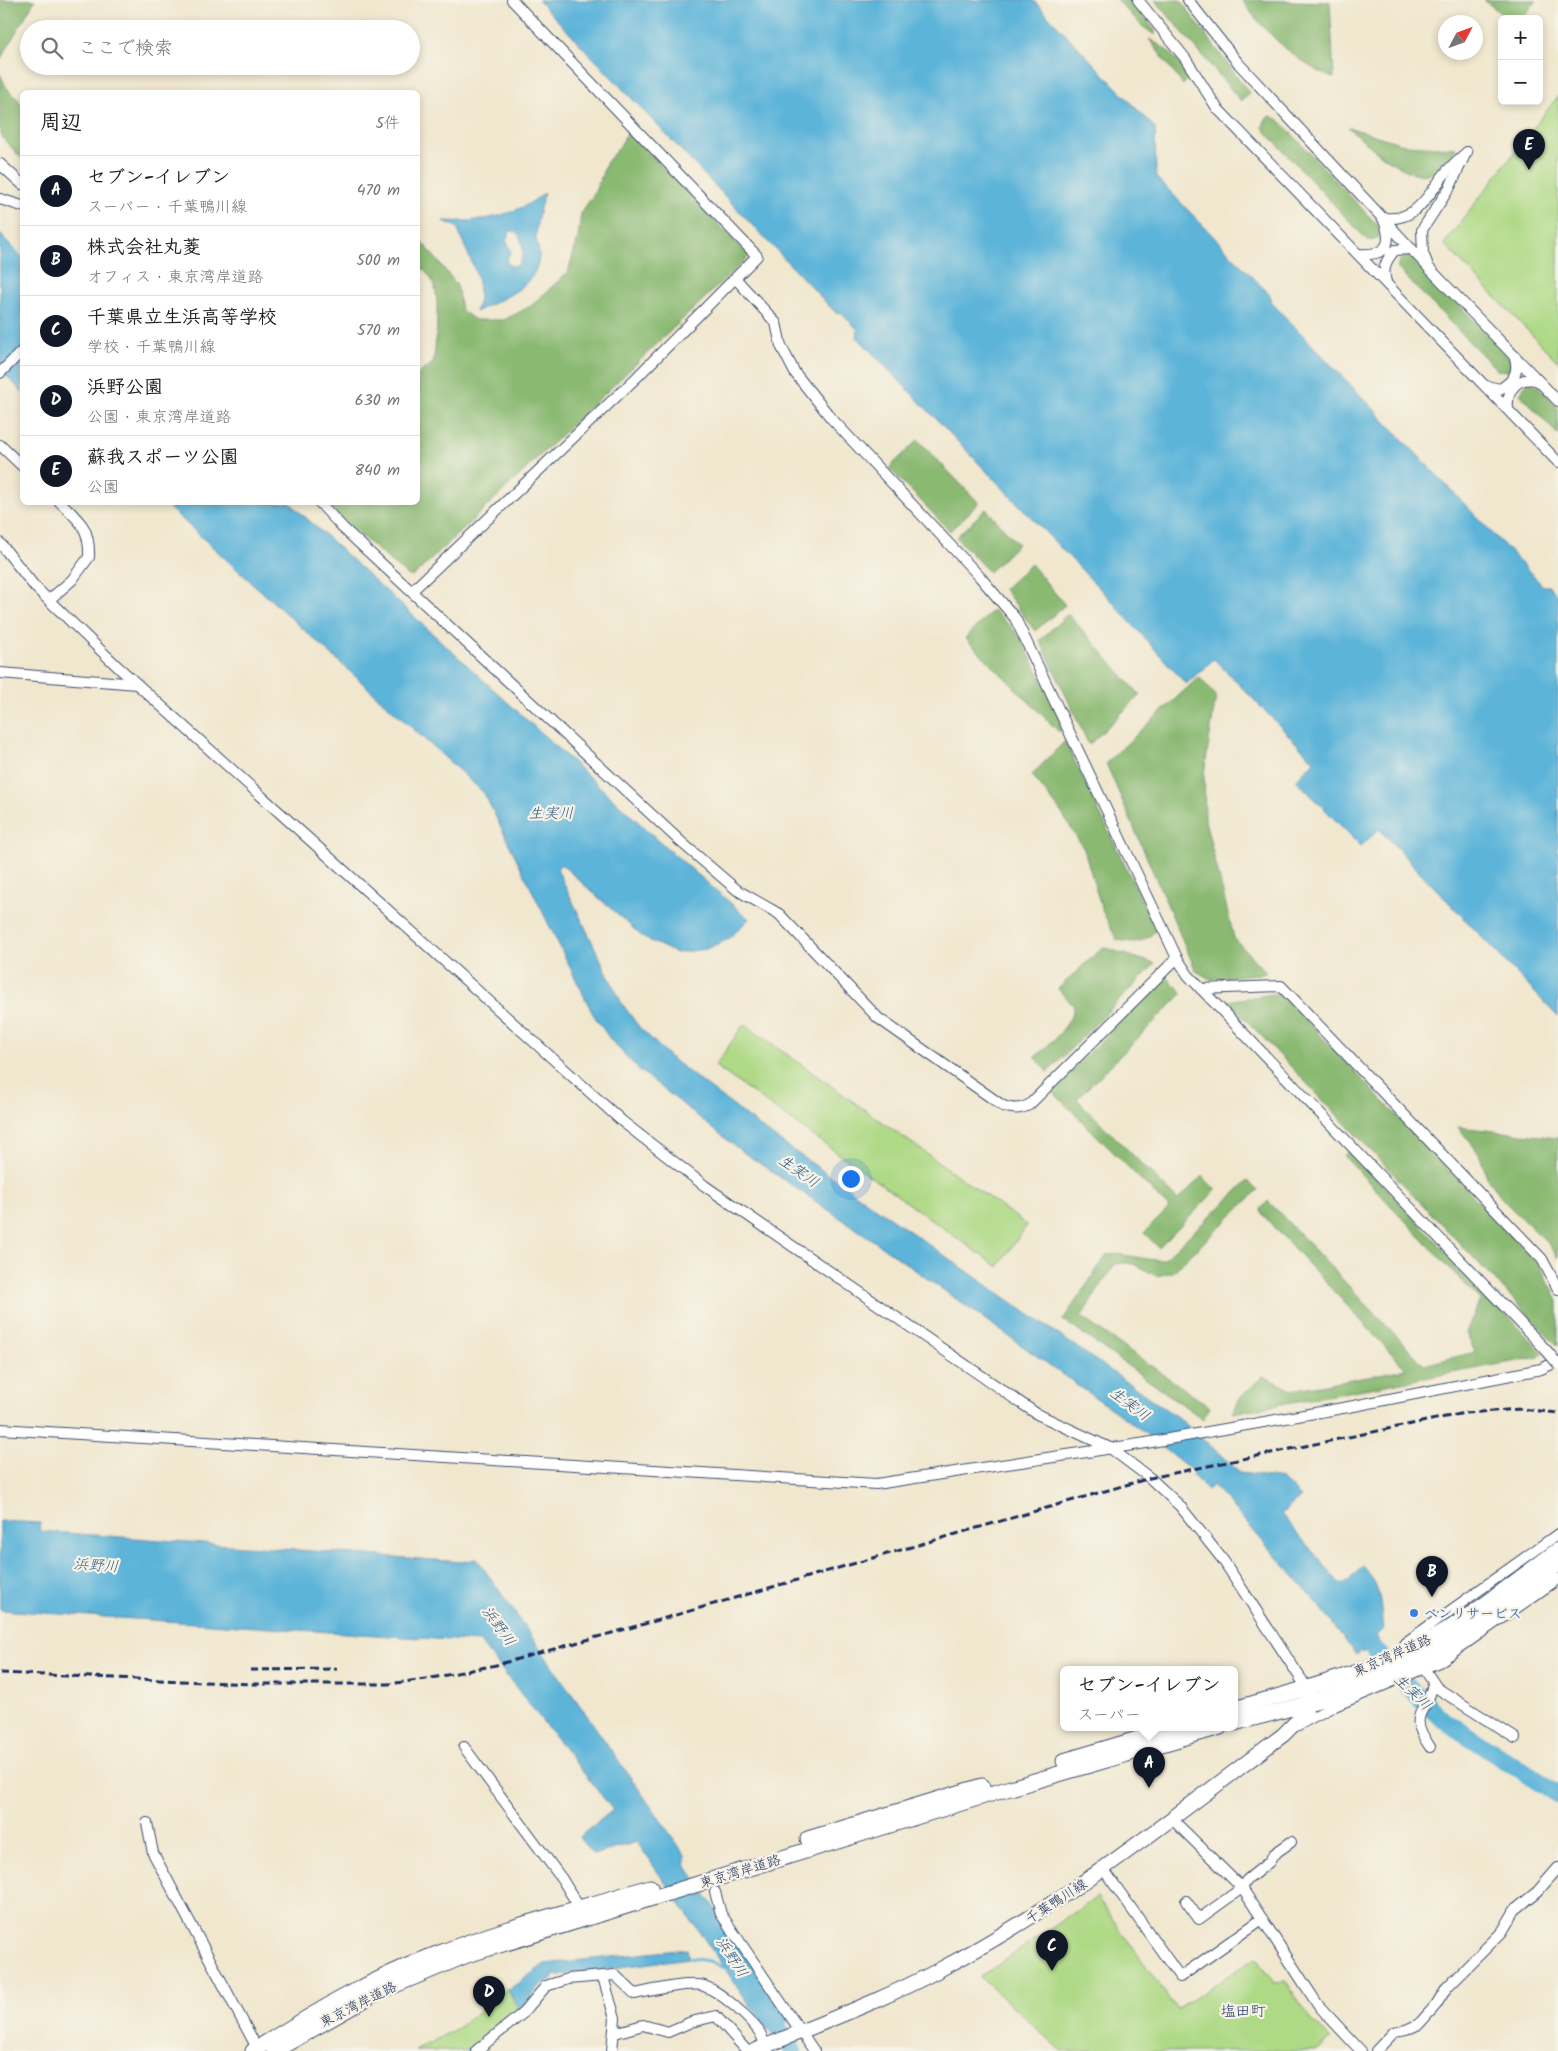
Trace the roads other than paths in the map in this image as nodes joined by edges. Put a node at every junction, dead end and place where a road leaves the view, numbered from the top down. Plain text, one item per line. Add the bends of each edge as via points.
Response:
1 (512, 0) edge
2 (1138, 0) edge
3 (1188, 0) edge
4 (0, 164) edge
5 (20, 182) edge
6 (0, 200) edge
7 (20, 205) edge
8 (1383, 218) junction
9 (1412, 249) junction
10 (1358, 254) junction
11 (1429, 268) junction
12 (736, 279) junction
13 (1386, 283) junction
14 (20, 354) edge
15 (1513, 355) junction
16 (0, 373) edge
17 (1538, 381) junction
18 (1484, 384) junction
19 (1558, 401) edge
20 (1508, 409) junction
21 (0, 445) edge
22 (1558, 462) edge
23 (20, 464) edge
24 (63, 505) edge
25 (321, 505) edge
26 (0, 543) edge
27 (412, 591) junction
28 (49, 600) junction
29 (0, 673) edge
30 (136, 684) junction
31 (1177, 958) junction
32 (1201, 989) junction
33 (1558, 1289) edge
34 (1558, 1362) edge
35 (0, 1429) edge
36 (1110, 1448) junction
37 (1558, 1534) edge
38 (1558, 1550) edge
39 (1558, 1565) edge
40 (1558, 1579) edge
41 (1395, 1658) junction
42 (1421, 1672) junction
43 (1366, 1682) junction
44 (1433, 1683) junction
45 (1308, 1695) junction
46 (1238, 1708) edge
47 (1238, 1721) edge
48 (1165, 1731) edge
49 (1206, 1731) edge
50 (1283, 1735) junction
51 (1515, 1738) dead end
52 (464, 1747) dead end
53 (1430, 1747) dead end
54 (1171, 1818) junction
55 (147, 1823) dead end
56 (1291, 1842) dead end
57 (1558, 1868) edge
58 (1104, 1870) junction
59 (699, 1878) junction
60 (1242, 1888) junction
61 (715, 1892) dead end
62 (1186, 1901) dead end
63 (583, 1914) junction
64 (1262, 1919) junction
65 (603, 1977) junction
66 (801, 2030) junction
67 (614, 2033) junction
68 (764, 2048) edge
69 (255, 2050) edge
70 (274, 2051) edge
71 (476, 2051) edge
72 (612, 2051) edge
73 (746, 2051) edge
74 (814, 2051) edge
75 (1361, 2051) edge
76 (1376, 2051) edge

1 - 12 street via 757,256
2 - 10 street via 1185,58 1217,108
3 - 8 street via 1239,64
4 - 5 street
6 - 7 street
8 - 9 street
8 - 10 street via 1388,235 1383,250 1377,255
8 - 11 street via 1404,218 1417,209 1467,152 1450,187 1422,230 1423,253
9 - 11 street
9 - 13 street via 1395,250 1389,257 1384,264
10 - 13 street
11 - 15 street
12 - 27 street
12 - 31 street via 776,323 781,346 795,373 831,418 980,576 1015,618
13 - 18 street
14 - 16 street
15 - 17 street
15 - 18 street via 1516,374 1507,385 1500,389
17 - 19 street
17 - 20 street via 1530,379 1514,386 1507,400
18 - 20 street
20 - 22 street
21 - 23 street
24 - 28 street via 87,532 89,557 72,580
25 - 27 street
26 - 28 street
27 - 31 street via 681,842 737,890 779,914 878,1018 1003,1106 1011,1109 1029,1105
28 - 30 street
29 - 30 street
30 - 36 street via 623,1122 705,1186 1037,1414
31 - 32 street
32 - 33 street via 1281,986 1542,1258
32 - 34 street, bridge
34 - 36 street via 1541,1369 1469,1384
35 - 36 street via 876,1484
36 - 45 street via 1180,1506 1223,1560
37 - 41 street via 1405,1643
38 - 41 highway, 東京湾岸道路 via 1474,1611
39 - 43 highway, 東京湾岸道路 via 1436,1651
40 - 42 street
41 - 43 highway, 東京湾岸道路
42 - 43 street
42 - 44 street
43 - 45 highway, 東京湾岸道路
43 - 50 street
44 - 51 street
44 - 53 street via 1417,1723
45 - 46 highway, 東京湾岸道路
45 - 47 highway, 東京湾岸道路
45 - 50 main road, 千葉鴨川線 via 1299,1719
48 - 59 highway, 東京湾岸道路
49 - 59 highway, 東京湾岸道路
50 - 54 main road, 千葉鴨川線
52 - 63 street via 562,1878
54 - 58 main road, 千葉鴨川線
54 - 60 street
55 - 69 street via 153,1853
56 - 60 street via 1274,1854
57 - 76 street via 1538,1891 1514,1910 1502,1932 1447,1987 1436,2006 1419,2024 1394,2032
58 - 64 street via 1180,1977
58 - 66 main road, 千葉鴨川線 via 937,1972
59 - 63 highway, 東京湾岸道路
60 - 62 street via 1199,1919
60 - 64 street
61 - 66 street via 721,1914
63 - 69 highway, 東京湾岸道路 via 512,1928 418,1962 353,1992
63 - 70 highway, 東京湾岸道路 via 422,1972 352,2004
64 - 75 street via 1318,2005
65 - 67 street via 615,2018
65 - 68 street via 614,1975 635,1994 703,1985 750,2021 760,2032
65 - 71 street via 568,1979 546,1986 523,2013
66 - 68 main road, 千葉鴨川線
66 - 74 street
67 - 72 street
67 - 73 street via 643,2024 668,2032 716,2016

